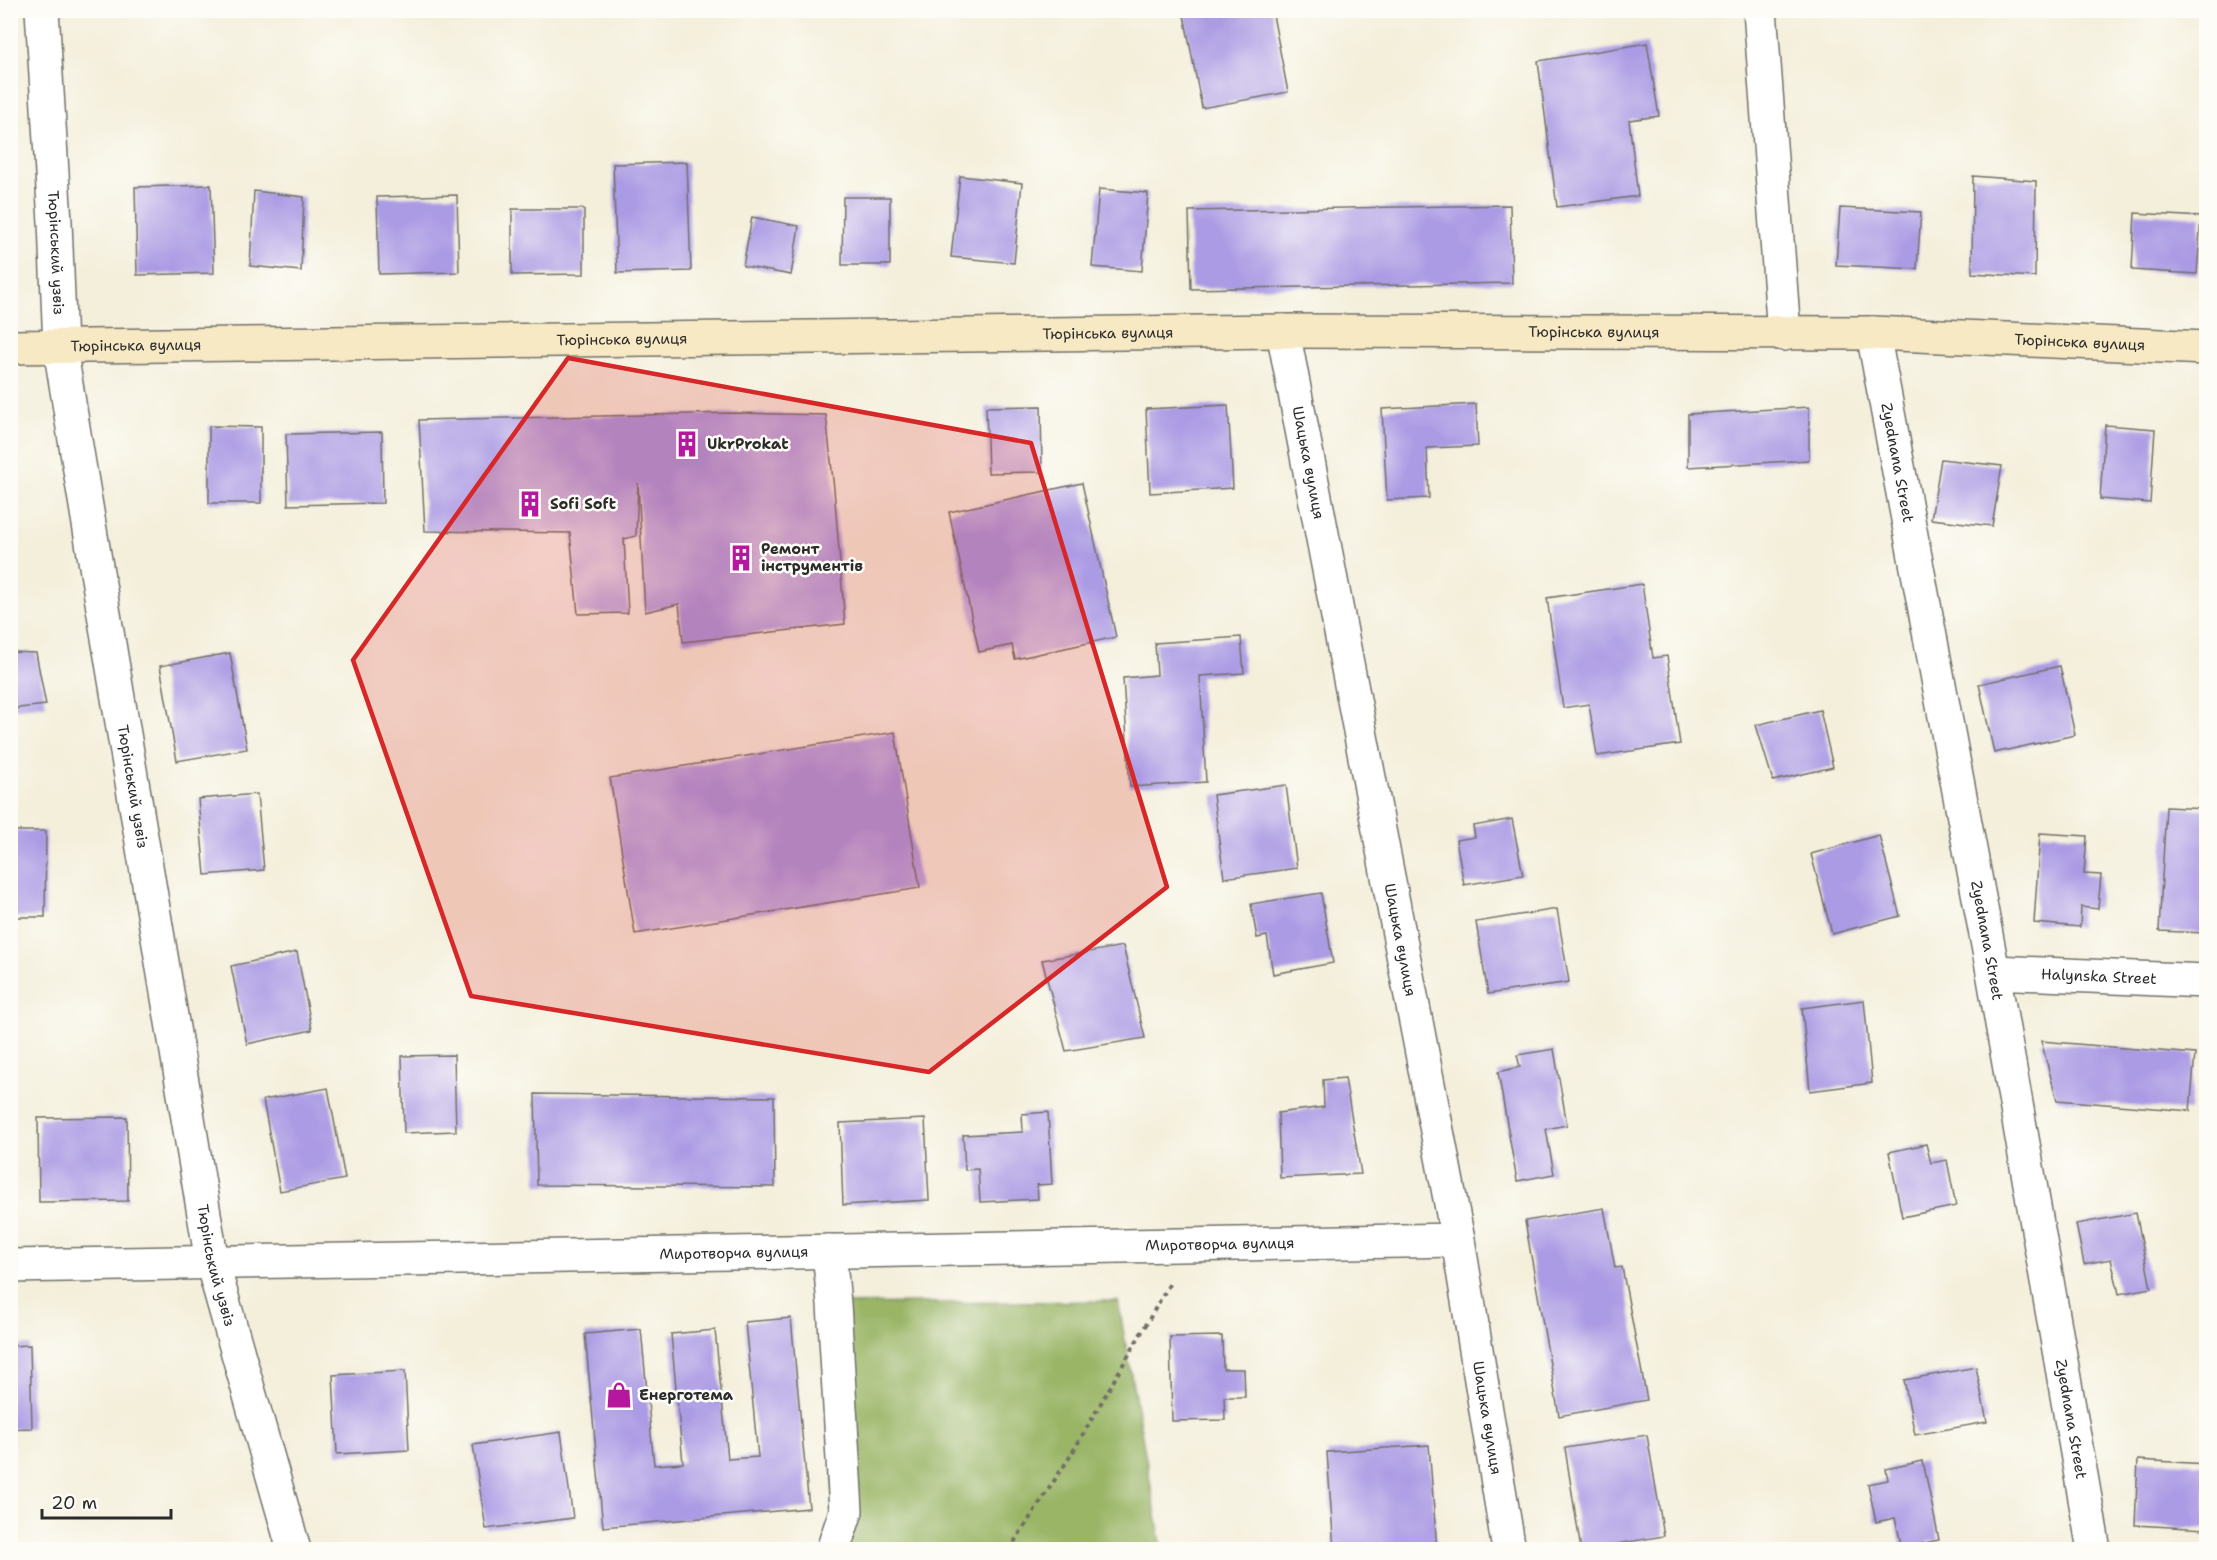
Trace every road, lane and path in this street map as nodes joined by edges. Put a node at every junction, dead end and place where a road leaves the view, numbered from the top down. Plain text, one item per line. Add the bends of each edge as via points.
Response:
1 (42, 10) edge
2 (1760, 10) edge
3 (1283, 331) junction
4 (1873, 333) junction
5 (1784, 334) junction
6 (10, 347) edge
7 (60, 347) junction
8 (2206, 348) edge
9 (1993, 972) junction
10 (2206, 981) edge
11 (1458, 1240) junction
12 (1193, 1245) junction
13 (829, 1251) junction
14 (212, 1262) junction
15 (10, 1266) edge
16 (294, 1550) edge
17 (833, 1550) edge
18 (1009, 1550) edge
19 (1509, 1550) edge
20 (2094, 1550) edge

1 - 7 street, Тюрінський узвіз
2 - 5 street
3 - 5 main road, Тюрінська вулиця
3 - 7 main road, Тюрінська вулиця
3 - 11 street, Шацька вулиця
4 - 5 main road, Тюрінська вулиця
4 - 8 main road, Тюрінська вулиця
4 - 9 street, Zyednana Street
6 - 7 main road, Тюрінська вулиця
7 - 14 street, Тюрінський узвіз
9 - 10 street, Halynska Street
9 - 20 street, Zyednana Street
11 - 12 street, Миротворча вулиця
11 - 19 street, Шацька вулиця
12 - 13 street, Миротворча вулиця
12 - 18 path via 1071,1455
13 - 14 street, Миротворча вулиця
13 - 17 street via 846,1511
14 - 15 street, Миротворча вулиця
14 - 16 street, Тюрінський узвіз

